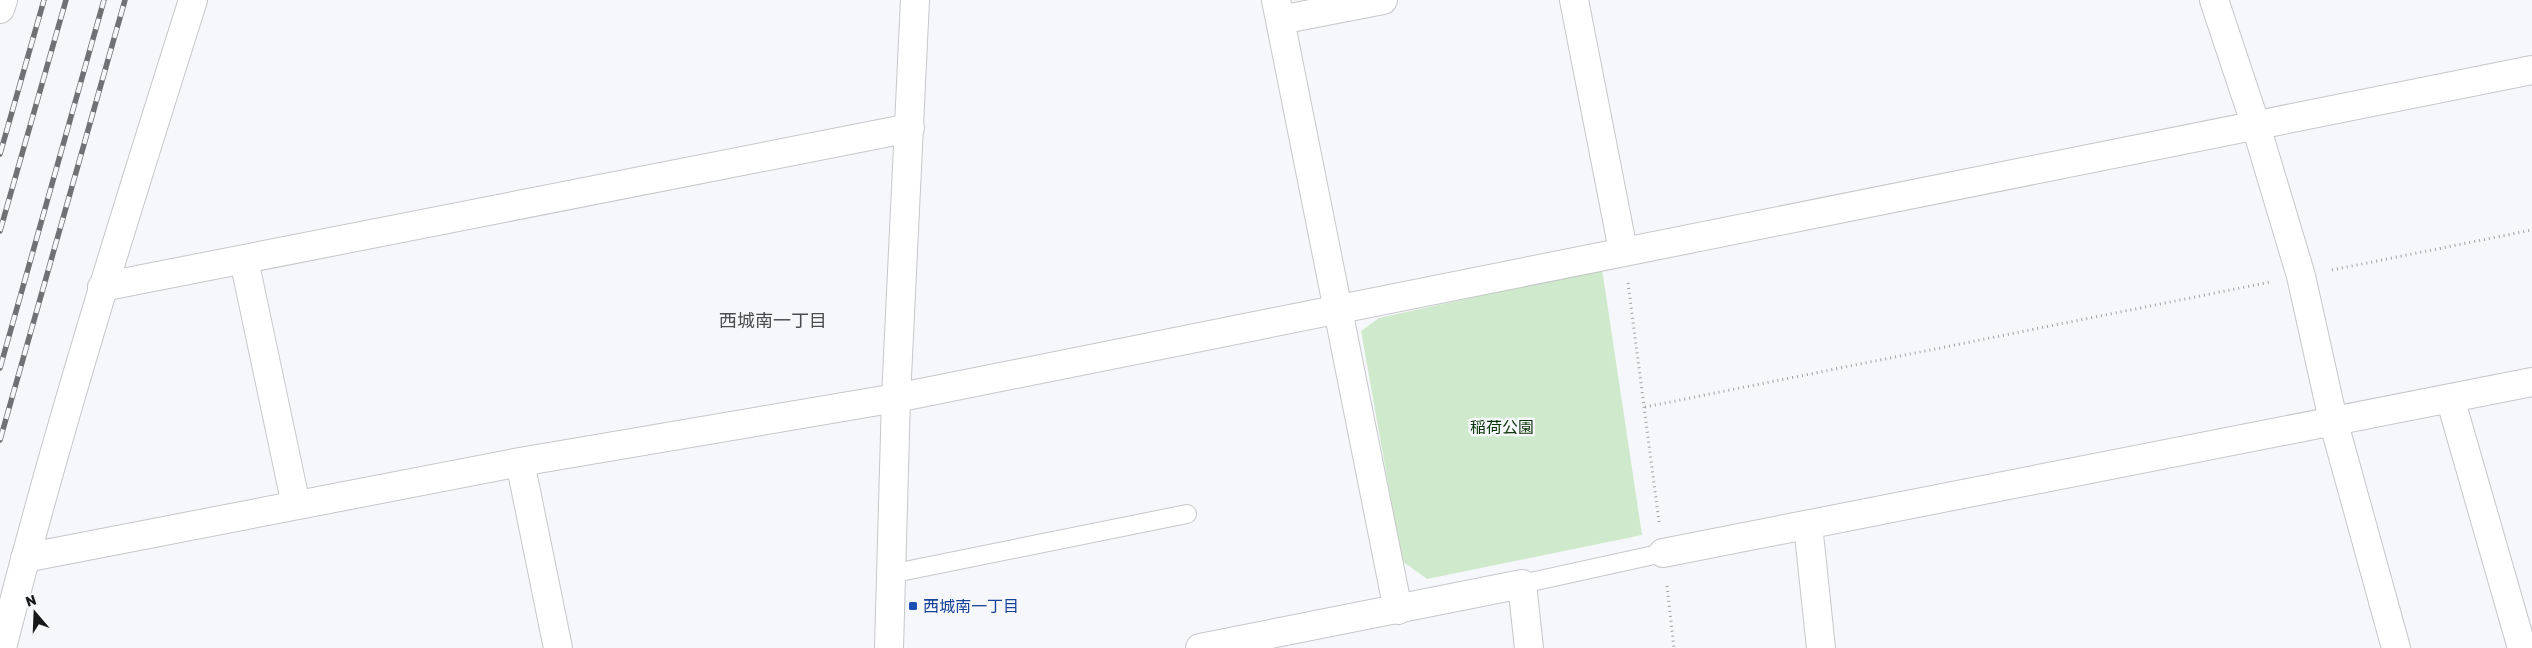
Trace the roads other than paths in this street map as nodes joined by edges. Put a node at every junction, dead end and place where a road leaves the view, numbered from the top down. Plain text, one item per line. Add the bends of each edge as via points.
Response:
1 (3, 0) edge
2 (193, 0) edge
3 (915, 0) edge
4 (1383, 0) edge
5 (1574, 0) edge
6 (2214, 0) edge
7 (0, 9) edge
8 (1278, 10) edge
9 (2532, 70) edge
10 (2256, 126) junction
11 (910, 128) junction
12 (1623, 250) junction
13 (244, 260) junction
14 (102, 287) junction
15 (1338, 309) junction
16 (2532, 382) edge
17 (896, 398) junction
18 (2450, 398) junction
19 (2333, 420) junction
20 (520, 462) junction
21 (296, 505) junction
22 (1187, 514) dead end
23 (1808, 525) junction
24 (1663, 553) joint
25 (25, 558) junction
26 (890, 574) junction
27 (1522, 584) junction
28 (1398, 610) junction
29 (2, 648) edge
30 (558, 648) edge
31 (889, 648) edge
32 (1200, 648) edge
33 (1529, 648) edge
34 (1821, 648) edge
35 (2396, 648) edge
36 (2522, 648) edge

1 - 7 street
2 - 14 street
3 - 11 street
4 - 8 street
5 - 12 street
6 - 10 street
8 - 15 street
9 - 10 street
10 - 12 street
10 - 19 street via 2300,276
11 - 13 street
11 - 17 street
12 - 15 street
13 - 14 street
13 - 21 street
14 - 25 street
15 - 17 street
15 - 28 street
16 - 18 street
17 - 20 street
17 - 26 street
18 - 19 street
18 - 36 street
19 - 23 street
19 - 35 street
20 - 21 street
20 - 30 street
21 - 25 street
22 - 26 lane
23 - 24 street
23 - 34 street
24 - 27 lane
25 - 29 street
26 - 31 street
27 - 28 street
27 - 33 street
28 - 32 street

